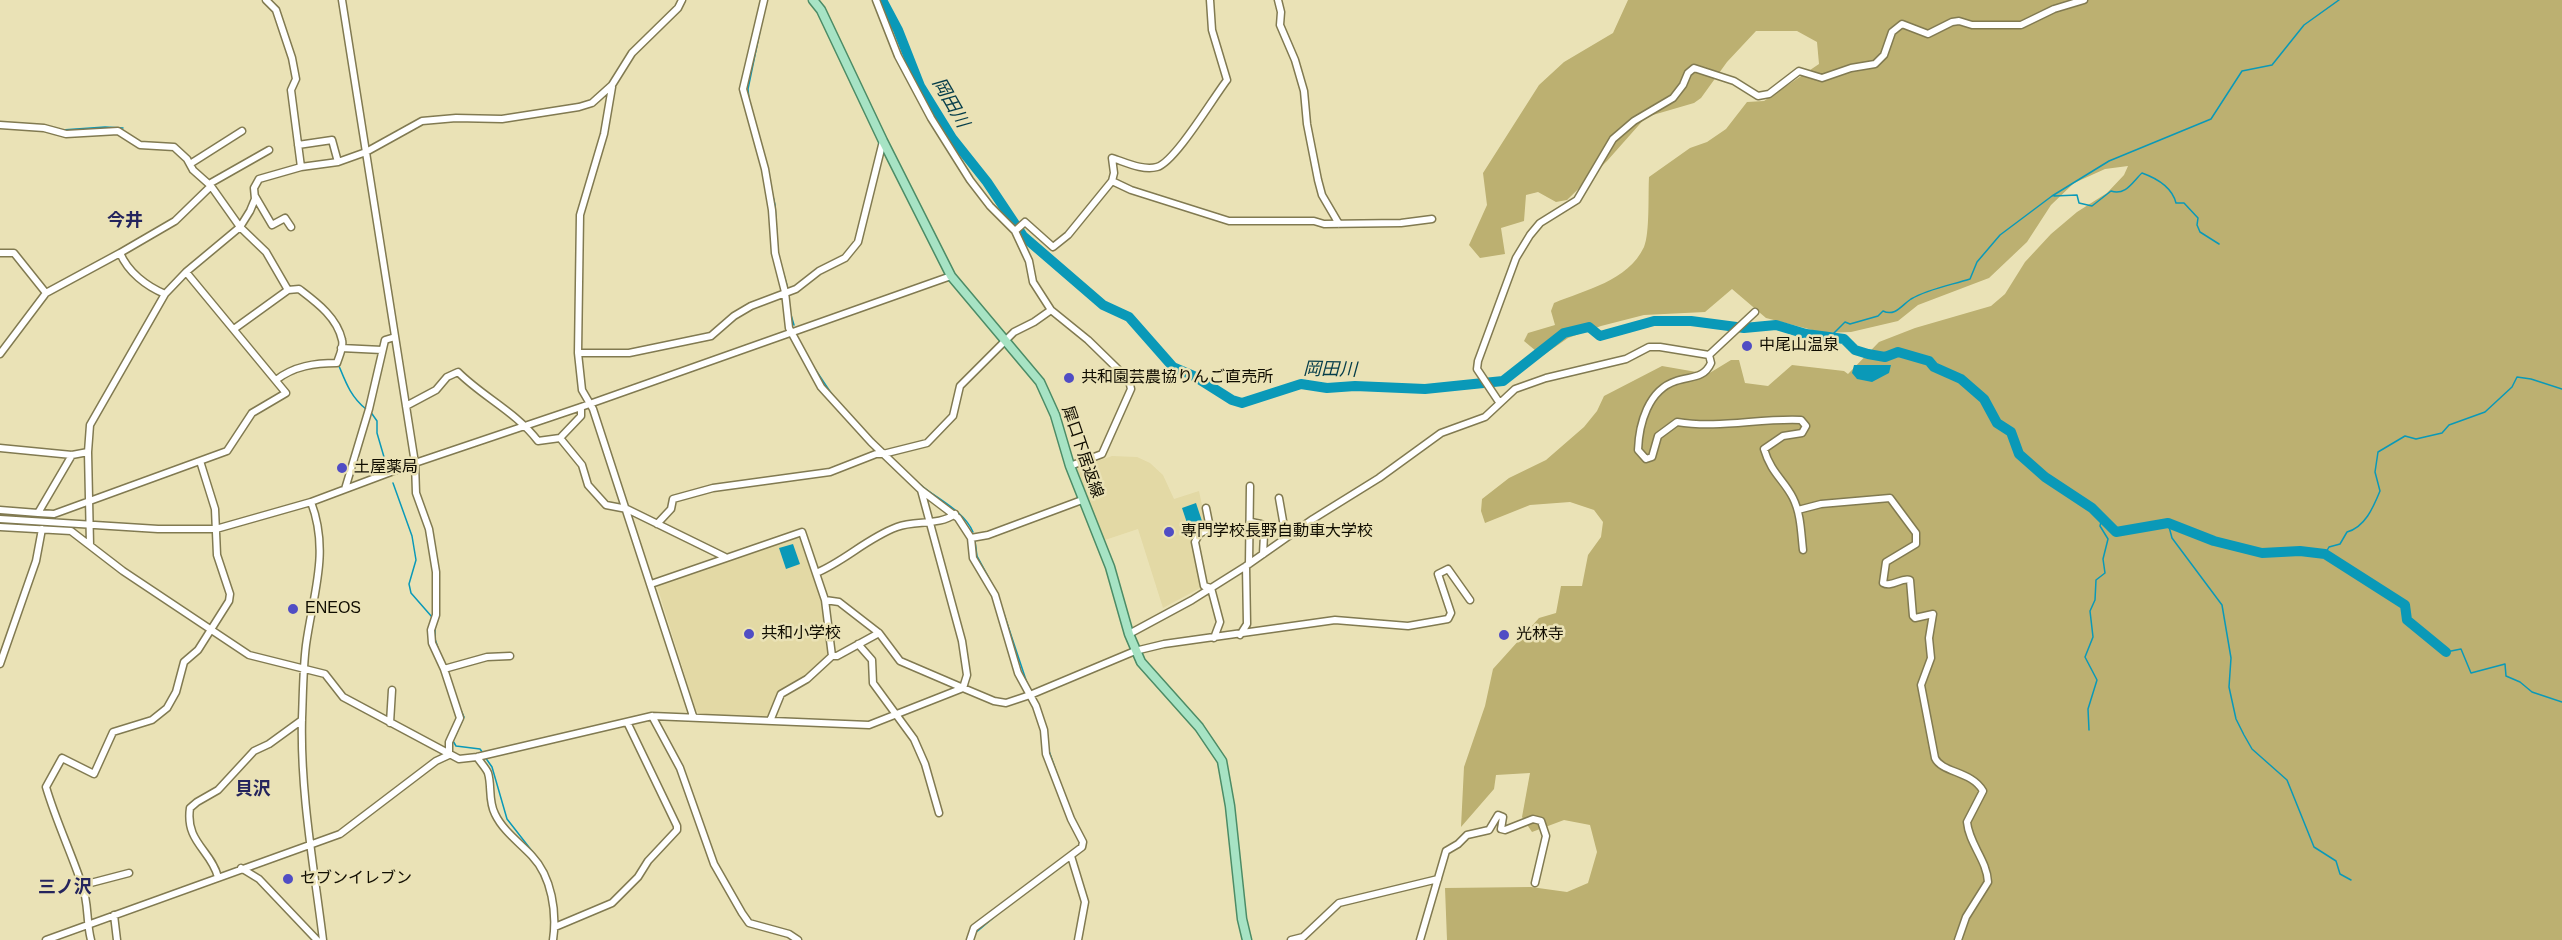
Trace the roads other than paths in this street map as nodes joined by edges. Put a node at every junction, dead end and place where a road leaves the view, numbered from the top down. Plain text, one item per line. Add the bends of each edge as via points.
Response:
1 (266, 0) edge
2 (342, 0) edge
3 (682, 0) edge
4 (765, 0) edge
5 (813, 0) edge
6 (876, 0) edge
7 (1210, 0) edge
8 (1278, 0) edge
9 (2084, 0) edge
10 (612, 85) junction
11 (0, 125) edge
12 (242, 131) dead end
13 (883, 141) junction
14 (298, 145) junction
15 (269, 150) dead end
16 (366, 152) junction
17 (338, 162) junction
18 (190, 164) junction
19 (301, 167) junction
20 (1112, 181) junction
21 (210, 185) junction
22 (255, 195) junction
23 (1432, 219) dead end
24 (1339, 224) junction
25 (240, 227) junction
26 (291, 227) dead end
27 (1015, 231) junction
28 (0, 253) edge
29 (120, 253) junction
30 (186, 272) junction
31 (951, 276) junction
32 (288, 290) junction
33 (787, 291) junction
34 (46, 293) junction
35 (165, 294) junction
36 (1052, 310) junction
37 (1755, 312) dead end
38 (234, 329) junction
39 (791, 332) junction
40 (395, 337) junction
41 (1004, 340) junction
42 (341, 348) junction
43 (382, 350) junction
44 (578, 353) junction
45 (0, 354) edge
46 (1709, 356) junction
47 (276, 380) junction
48 (1499, 402) junction
49 (591, 403) junction
50 (406, 406) junction
51 (581, 407) junction
52 (526, 426) junction
53 (560, 438) junction
54 (0, 448) edge
55 (88, 452) junction
56 (883, 454) junction
57 (72, 455) junction
58 (200, 460) junction
59 (415, 463) junction
60 (1070, 466) junction
61 (1250, 486) dead end
62 (345, 489) junction
63 (921, 490) junction
64 (1279, 498) dead end
65 (90, 500) junction
66 (1082, 500) junction
67 (311, 502) junction
68 (1206, 508) dead end
69 (627, 509) junction
70 (0, 510) edge
71 (1798, 510) junction
72 (38, 513) junction
73 (955, 514) junction
74 (0, 519) edge
75 (929, 521) junction
76 (1251, 522) junction
77 (90, 524) junction
78 (657, 524) junction
79 (0, 527) edge
80 (42, 529) junction
81 (216, 529) junction
82 (971, 538) junction
83 (1286, 538) junction
84 (90, 545) junction
85 (1803, 550) dead end
86 (1263, 554) junction
87 (725, 557) junction
88 (1247, 565) junction
89 (816, 573) junction
90 (651, 584) junction
91 (1211, 588) junction
92 (825, 600) junction
93 (1470, 600) dead end
94 (210, 631) junction
95 (879, 633) junction
96 (1130, 634) junction
97 (1240, 634) junction
98 (1214, 638) junction
99 (858, 644) junction
100 (1135, 651) junction
101 (510, 656) dead end
102 (831, 656) junction
103 (0, 664) edge
104 (305, 667) junction
105 (444, 669) junction
106 (963, 688) junction
107 (392, 690) dead end
108 (1030, 695) junction
109 (896, 714) junction
110 (652, 716) junction
111 (693, 716) junction
112 (302, 720) junction
113 (770, 721) junction
114 (627, 722) junction
115 (390, 723) junction
116 (449, 755) junction
117 (477, 757) junction
118 (939, 813) dead end
119 (311, 846) junction
120 (1072, 858) junction
121 (241, 868) junction
122 (129, 873) dead end
123 (218, 877) junction
124 (1438, 879) junction
125 (1535, 883) dead end
126 (82, 885) junction
127 (114, 915) junction
128 (87, 925) junction
129 (555, 927) junction
130 (46, 940) edge
131 (91, 940) edge
132 (117, 940) edge
133 (317, 940) edge
134 (323, 940) edge
135 (553, 940) edge
136 (798, 940) edge
137 (970, 940) edge
138 (1078, 940) edge
139 (1247, 940) edge
140 (1291, 940) edge
141 (1420, 940) edge
142 (1958, 940) edge

1 - 14 street via 276,10 297,79 291,90
2 - 16 street
3 - 10 street via 632,53
4 - 33 street via 743,89 765,169 775,253
5 - 13 main road, 犀口下居返線
6 - 27 street via 898,56 935,124 970,180
7 - 20 street via 1212,30 1227,80 1160,167 1145,168 1112,158
8 - 24 street via 1280,25 1304,91 1317,180
9 - 48 street via 2014,26 1952,22 1928,34 1902,24 1892,32 1884,55 1875,64 1822,78 1799,71 1763,96 1752,94 1730,79 1694,68 1673,98 1634,121 1613,139 1576,200 1540,223 1516,258 1477,369
10 - 16 street via 592,103 579,107 502,119 422,121
10 - 44 street via 604,134 580,215
11 - 18 street via 66,134 118,131 140,145 174,147
12 - 18 street
13 - 31 main road, 犀口下居返線
13 - 33 street via 852,251 796,289
14 - 17 street via 332,140
14 - 19 street
15 - 21 street
16 - 17 street
16 - 40 street
17 - 19 street
18 - 21 street
19 - 22 street via 259,179
20 - 24 street via 1229,221
20 - 27 street via 1068,235 1053,247 1025,222
21 - 25 street
21 - 29 street via 175,221
22 - 25 street
22 - 26 street via 272,225 285,218
23 - 24 street
25 - 30 street
25 - 32 street via 266,252
27 - 36 street via 1034,282
28 - 34 street via 14,253
29 - 34 street
29 - 35 street via 131,272
30 - 35 street
30 - 38 street
31 - 39 street
31 - 41 main road, 犀口下居返線
32 - 38 street
32 - 42 street via 299,289 321,306 336,325 343,341
33 - 39 street
33 - 44 street via 734,316 711,336 629,353
34 - 45 street
35 - 55 street via 90,425
36 - 41 street
36 - 60 street via 1129,380 1131,389 1102,454
37 - 46 street
38 - 47 street
39 - 49 street
39 - 56 street via 821,387
40 - 43 street via 385,340
40 - 50 street
41 - 56 street via 960,386 953,416 927,443
41 - 60 main road, 犀口下居返線 via 1040,382 1055,415
42 - 43 street
42 - 47 street via 337,363 314,363
43 - 62 street via 369,411
44 - 49 street via 582,390
46 - 48 street via 1649,347 1626,359 1515,389
46 - 71 street via 1711,363 1706,372 1675,381 1654,397 1643,418 1638,445 1641,456 1652,458 1658,436 1677,422 1700,426 1801,420 1806,426 1802,433 1783,435 1764,449
47 - 58 street via 286,393 252,413 227,451
48 - 83 street via 1485,417 1441,433
49 - 51 street
49 - 69 street
50 - 52 street via 436,390 447,377 458,372
50 - 59 street
51 - 52 street
51 - 53 street via 581,416
52 - 53 street via 538,441
52 - 59 street
53 - 69 street via 582,465 596,496 606,505
54 - 57 street
55 - 57 street
55 - 65 street
56 - 63 street
56 - 78 street via 830,472 713,488 673,499 671,509
57 - 72 street
58 - 65 street
58 - 81 street via 215,509
59 - 62 street
59 - 105 street via 416,493 429,529 436,572 432,643
60 - 66 main road, 犀口下居返線
61 - 76 street
62 - 67 street
63 - 73 street
63 - 75 street
64 - 83 street
65 - 72 street via 54,514
65 - 77 street
66 - 82 street
66 - 96 main road, 犀口下居返線 via 1110,567
67 - 81 street
67 - 104 street via 318,521 321,557
68 - 91 street via 1210,528 1199,534 1195,543 1204,586
69 - 78 street
69 - 90 street
70 - 72 street
71 - 85 street
71 - 142 street via 1890,498 1916,533 1916,544 1887,562 1883,583 1910,580 1913,616 1933,614 1931,658 1921,685 1935,758 1941,765 1970,777 1983,791 1966,822 1988,882 1966,917
73 - 75 street via 947,520
73 - 82 street
74 - 77 street
75 - 89 street via 907,523 880,533
75 - 106 street via 962,641 967,675
76 - 86 street via 1262,524
76 - 88 street
77 - 81 street
77 - 84 street
78 - 87 street
79 - 80 street
80 - 84 street via 71,531
80 - 103 street via 36,561
81 - 94 street via 217,555 230,598
82 - 108 street via 973,558 995,595 1018,672
83 - 86 street
84 - 94 street
86 - 88 street
87 - 89 street via 802,532
87 - 90 street
88 - 91 street
88 - 97 street via 1247,624
89 - 92 street
90 - 111 street
91 - 96 street
91 - 98 street via 1220,622
92 - 95 street via 839,602
92 - 102 street
93 - 97 street via 1448,569 1438,574 1449,601 1448,619 1408,626 1335,620
94 - 104 street via 249,655
94 - 126 street via 198,650 184,662 174,699 161,714 113,732 94,774 62,758 50,777 46,787 54,815
95 - 99 street
95 - 106 street via 900,662
96 - 100 main road, 犀口下居返線
97 - 98 street
98 - 100 street
99 - 102 street
99 - 109 street via 872,660 873,683
100 - 108 street
100 - 139 main road, 犀口下居返線 via 1199,727 1222,761
101 - 105 street via 487,657
102 - 113 street via 807,680 781,694
104 - 112 street
104 - 115 street via 325,674 343,697
105 - 116 street via 460,718 449,742
106 - 108 street via 1006,703
106 - 109 street
107 - 115 street
108 - 120 street via 1044,730 1046,754 1083,842
109 - 113 street via 869,725
109 - 118 street via 914,739 925,764
110 - 111 street
110 - 114 street
110 - 136 street via 680,768 714,864 742,913 749,923
111 - 113 street
112 - 119 street
112 - 123 street via 254,751 218,790 190,808 190,830
114 - 117 street
114 - 129 street via 677,830 612,903
115 - 116 street
116 - 117 street via 459,759
116 - 119 street via 340,834
117 - 129 street via 488,772 495,814 546,875
119 - 121 street
119 - 134 street
120 - 137 street via 974,928
120 - 138 street via 1085,902
121 - 123 street
121 - 133 street via 259,879
122 - 126 street
123 - 127 street
124 - 125 street via 1446,851 1467,835 1489,830 1498,815 1503,817 1501,829 1533,819 1541,821 1545,828
124 - 140 street via 1339,903 1303,937
124 - 141 street
126 - 128 street
127 - 128 street
127 - 132 street
128 - 130 street
128 - 131 street
129 - 135 street

